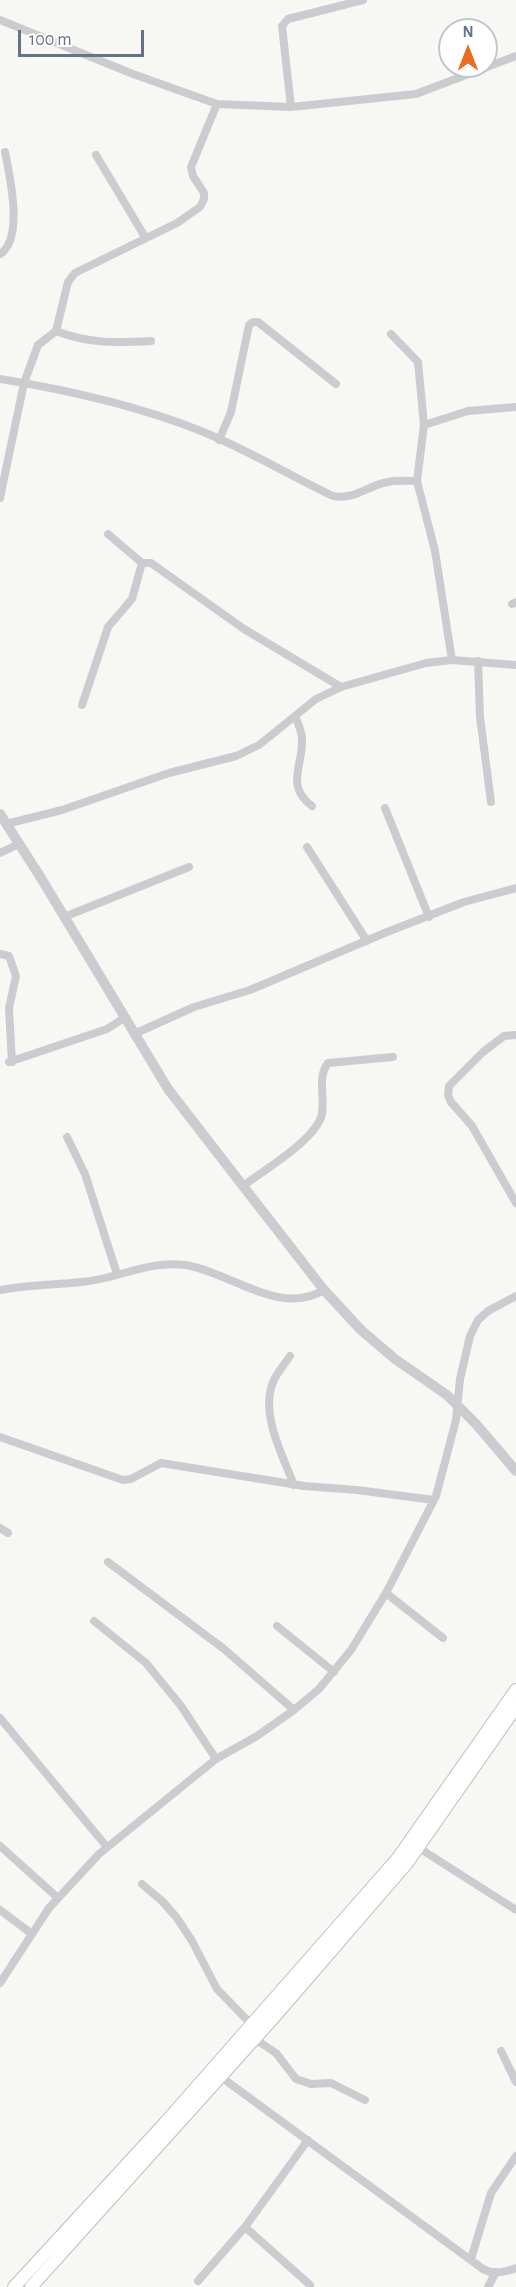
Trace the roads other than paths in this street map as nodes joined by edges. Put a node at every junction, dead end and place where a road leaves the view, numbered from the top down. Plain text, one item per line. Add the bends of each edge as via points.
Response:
1 (363, 0) edge
2 (0, 20) edge
3 (516, 56) edge
4 (217, 104) junction
5 (291, 107) junction
6 (5, 152) dead end
7 (96, 155) dead end
8 (146, 237) junction
9 (0, 254) edge
10 (56, 331) junction
11 (391, 334) dead end
12 (151, 341) dead end
13 (0, 379) edge
14 (24, 383) junction
15 (336, 384) dead end
16 (516, 407) edge
17 (424, 424) junction
18 (219, 440) junction
19 (417, 481) junction
20 (0, 498) edge
21 (108, 534) dead end
22 (142, 562) junction
23 (452, 660) junction
24 (478, 661) junction
25 (516, 665) edge
26 (341, 687) junction
27 (82, 705) dead end
28 (295, 716) junction
29 (492, 801) dead end
30 (312, 806) dead end
31 (385, 808) dead end
32 (0, 814) edge
33 (6, 824) junction
34 (19, 844) junction
35 (307, 847) dead end
36 (0, 853) edge
37 (189, 867) dead end
38 (516, 888) edge
39 (64, 917) junction
40 (429, 917) junction
41 (367, 941) junction
42 (0, 954) edge
43 (124, 1018) junction
44 (134, 1034) junction
45 (516, 1035) edge
46 (393, 1057) dead end
47 (67, 1137) dead end
48 (243, 1186) junction
49 (516, 1203) edge
50 (117, 1274) junction
51 (0, 1290) edge
52 (324, 1290) junction
53 (516, 1296) edge
54 (290, 1356) dead end
55 (456, 1404) junction
56 (0, 1437) edge
57 (516, 1472) edge
58 (294, 1485) junction
59 (434, 1500) junction
60 (108, 1562) dead end
61 (386, 1593) junction
62 (94, 1621) dead end
63 (277, 1626) dead end
64 (443, 1638) dead end
65 (334, 1672) junction
66 (516, 1690) edge
67 (516, 1707) edge
68 (294, 1710) junction
69 (0, 1718) edge
70 (216, 1760) junction
71 (0, 1846) edge
72 (107, 1847) junction
73 (419, 1848) junction
74 (142, 1884) dead end
75 (58, 1898) junction
76 (0, 1910) edge
77 (516, 1910) edge
78 (32, 1934) junction
79 (0, 1983) edge
80 (252, 2025) junction
81 (255, 2039) junction
82 (501, 2050) dead end
83 (221, 2077) junction
84 (516, 2082) edge
85 (365, 2100) dead end
86 (168, 2126) junction
87 (308, 2140) junction
88 (516, 2156) edge
89 (245, 2227) junction
90 (471, 2259) junction
91 (516, 2268) edge
92 (496, 2272) junction
93 (198, 2281) dead end
94 (14, 2287) edge
95 (31, 2287) edge
96 (310, 2287) edge
97 (488, 2287) edge

1 - 5 street via 288,19 282,26
2 - 4 street
3 - 5 street via 416,94
4 - 5 street
4 - 8 street via 191,167 204,200 177,223
6 - 9 street via 13,238
7 - 8 street
8 - 10 street via 75,273 68,282
10 - 12 street via 96,342
10 - 14 street via 38,345
11 - 17 street via 418,362
13 - 14 street
14 - 18 street via 131,407
14 - 20 street
15 - 18 street via 253,321 231,412
16 - 17 street via 468,411
17 - 19 street
18 - 19 street via 333,496 346,498 389,482
19 - 23 street via 435,551
21 - 22 street
22 - 26 street via 151,563 212,608
22 - 27 street via 132,599 108,627
23 - 24 street
23 - 26 street via 426,663
24 - 25 street
24 - 29 street via 480,717
26 - 28 street via 316,699
28 - 30 street via 302,741 297,788
28 - 33 street via 259,745 236,756 169,772 62,810
31 - 40 street
32 - 33 street
33 - 34 street
34 - 36 street
34 - 39 street
35 - 41 street
37 - 39 street
38 - 40 street via 464,902
39 - 43 street
40 - 41 street
41 - 44 street
42 - 43 street via 9,956 16,976 9,1008 11,1062 107,1029
43 - 44 street
44 - 48 street via 168,1089
45 - 49 street via 504,1036 483,1052 449,1086 448,1095 472,1126
46 - 48 street via 328,1063 323,1069 319,1123
47 - 50 street via 85,1174
48 - 52 street
50 - 51 street via 83,1282
50 - 52 street via 162,1264 186,1265 277,1297 312,1298
52 - 55 street via 361,1330
53 - 55 street via 478,1320 470,1336
54 - 58 street via 273,1380 269,1401 273,1428
55 - 57 street
55 - 59 street via 456,1420
56 - 58 street via 123,1480 160,1463
58 - 59 street
59 - 61 street
60 - 68 street via 224,1648
61 - 64 street
61 - 65 street
62 - 70 street via 146,1663 181,1706
63 - 65 street
65 - 68 street
66 - 80 main road via 398,1858
67 - 73 main road
68 - 70 street
69 - 72 street
70 - 72 street
71 - 75 street
72 - 75 street
73 - 77 street
73 - 81 main road
74 - 80 street via 177,1918 217,1989
75 - 78 street
76 - 78 street
78 - 79 street
80 - 86 main road
81 - 83 main road
81 - 85 street via 276,2054 296,2079 311,2084 331,2083
82 - 84 street
83 - 86 main road
83 - 87 street
86 - 94 main road
86 - 95 main road
87 - 89 street
87 - 90 street
88 - 90 street via 492,2193
89 - 93 street
89 - 96 street
90 - 92 street via 489,2272
91 - 92 street
92 - 97 street

